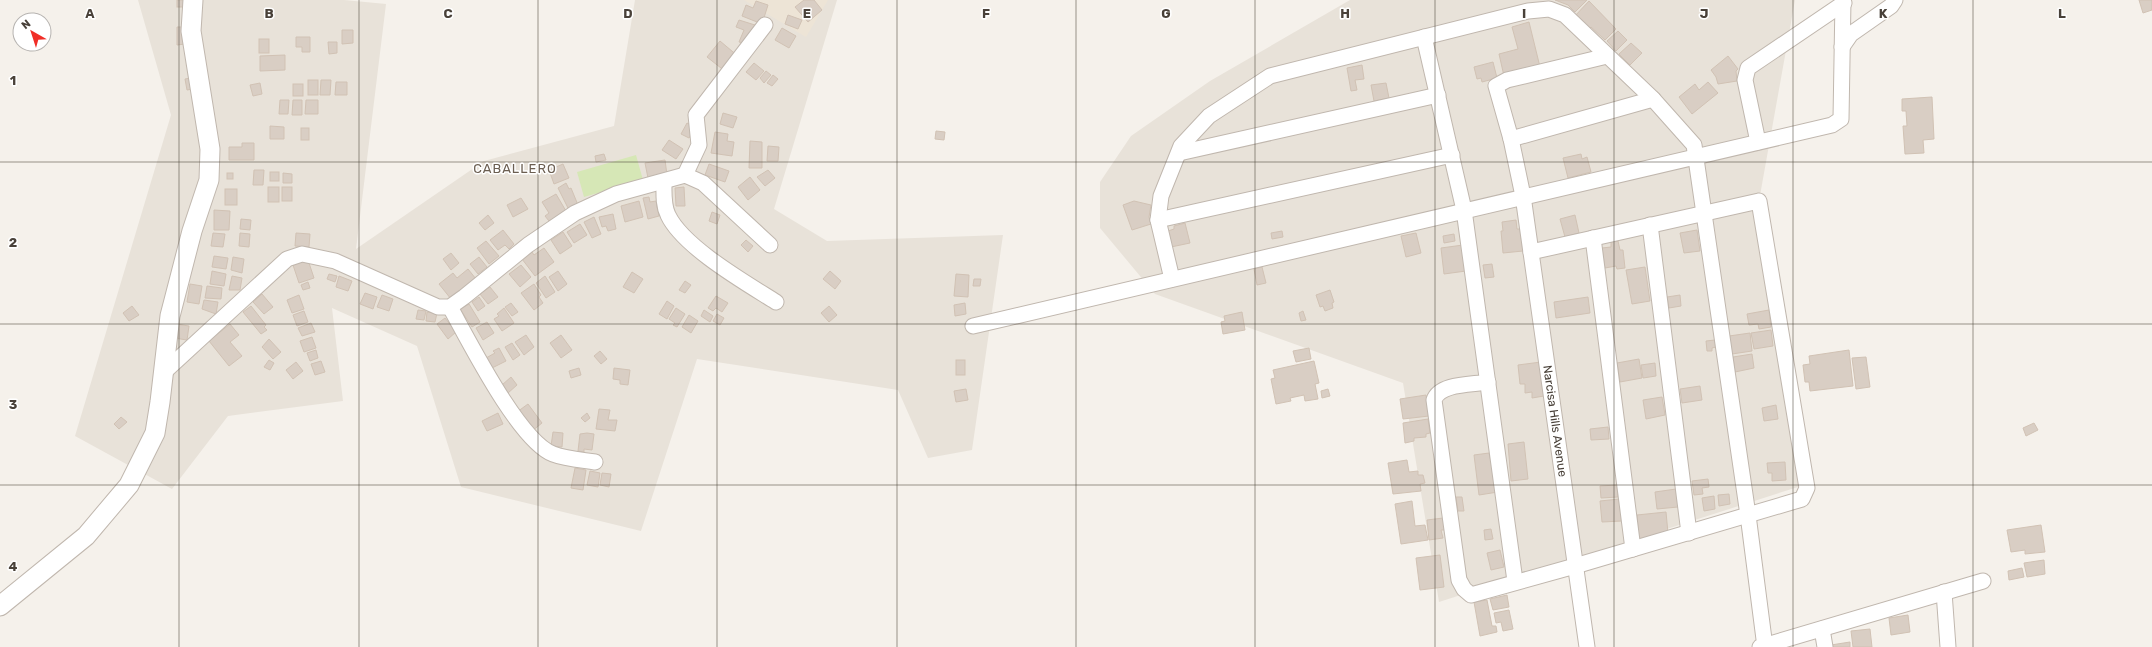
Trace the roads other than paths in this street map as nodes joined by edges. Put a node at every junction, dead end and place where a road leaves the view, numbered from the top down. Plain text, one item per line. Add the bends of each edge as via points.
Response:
1 (193, 0) edge
2 (1895, 0) edge
3 (1843, 2) edge
4 (765, 25) dead end
5 (1424, 37) junction
6 (1842, 47) junction
7 (1607, 56) junction
8 (1438, 94) junction
9 (1653, 99) junction
10 (1511, 139) junction
11 (1758, 142) junction
12 (1179, 153) junction
13 (1452, 155) junction
14 (1696, 156) junction
15 (685, 175) junction
16 (664, 182) junction
17 (1524, 196) junction
18 (1464, 210) junction
19 (1704, 213) junction
20 (1158, 220) junction
21 (1650, 225) junction
22 (1593, 238) junction
23 (770, 245) dead end
24 (1531, 252) junction
25 (1172, 279) junction
26 (776, 302) dead end
27 (450, 307) junction
28 (973, 326) dead end
29 (162, 374) junction
30 (1488, 382) junction
31 (595, 462) dead end
32 (1748, 515) junction
33 (1689, 533) junction
34 (1633, 549) junction
35 (1575, 566) junction
36 (1515, 581) junction
37 (1983, 581) dead end
38 (1944, 592) junction
39 (0, 606) edge
40 (1822, 629) junction
41 (1587, 647) edge
42 (1763, 647) edge
43 (1825, 647) edge
44 (1948, 647) edge

1 - 29 street via 191,31 210,149 209,180 192,230 170,316
2 - 6 street via 1891,6 1851,34
3 - 6 street
3 - 11 street via 1748,68 1745,80
4 - 15 street via 696,115 699,145
5 - 7 street via 1528,11 1549,9 1565,15
5 - 8 street
5 - 12 street via 1270,76 1209,116 1181,146
6 - 11 street via 1841,119 1832,125
7 - 9 street
7 - 10 street, Narcisa Hills Avenue via 1507,80 1496,86
8 - 12 street
8 - 13 street
9 - 10 street
9 - 14 street via 1694,145
10 - 17 street, Narcisa Hills Avenue
11 - 14 street
12 - 20 street via 1162,196
13 - 18 street
13 - 20 street
14 - 17 street
14 - 19 street
15 - 16 street
15 - 23 street via 703,183
16 - 26 street via 668,216 687,239 725,270
16 - 27 street via 616,194 575,213 528,245
17 - 18 street
17 - 24 street, Narcisa Hills Avenue
18 - 25 street
18 - 30 street
19 - 21 street
19 - 32 street
19 - 32 street via 1759,201 1807,488 1802,499
20 - 25 street
21 - 22 street
21 - 33 street
22 - 24 street
22 - 34 street
24 - 35 street, Narcisa Hills Avenue
25 - 28 street
27 - 29 street via 438,307 334,261 302,254 287,260
27 - 31 street via 516,418 536,443 553,454
29 - 39 street via 155,433 129,485 86,536
30 - 36 street
30 - 36 street via 1444,389 1436,393 1434,400 1459,580 1471,595
32 - 33 street
32 - 42 street
33 - 34 street
34 - 35 street
35 - 36 street
35 - 41 street, Narcisa Hills Avenue
37 - 38 street
38 - 40 street
38 - 44 street
40 - 42 street
40 - 43 street

